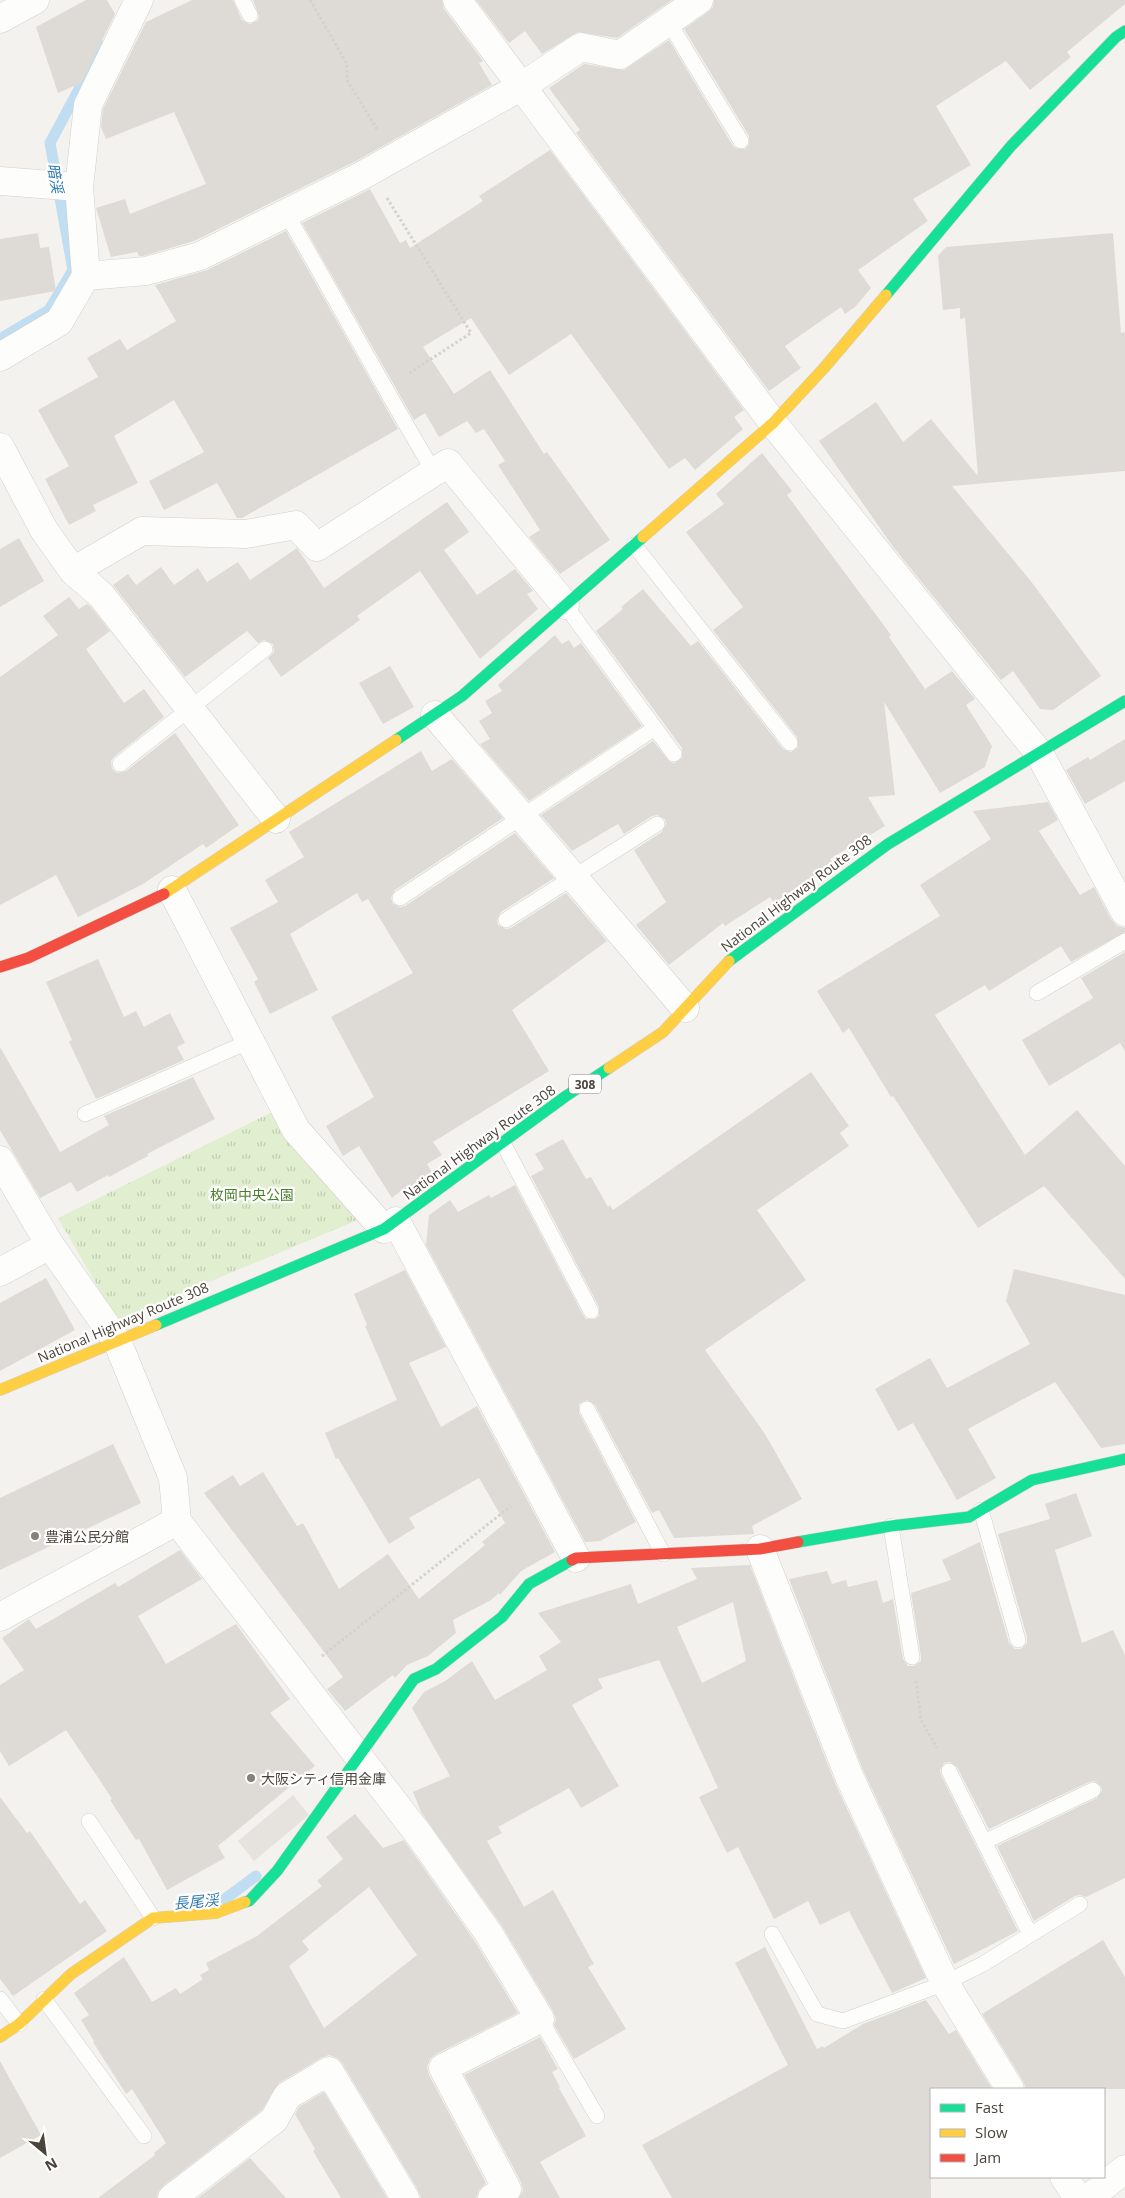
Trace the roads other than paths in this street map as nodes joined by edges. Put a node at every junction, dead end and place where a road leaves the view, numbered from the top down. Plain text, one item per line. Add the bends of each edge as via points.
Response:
1 (35, 0) edge
2 (139, 0) edge
3 (242, 0) edge
4 (457, 0) edge
5 (699, 0) edge
6 (250, 15) dead end
7 (0, 19) edge
8 (668, 21) junction
9 (1125, 31) edge
10 (522, 86) junction
11 (741, 141) dead end
12 (0, 181) edge
13 (77, 187) junction
14 (286, 213) junction
15 (86, 276) junction
16 (0, 357) edge
17 (773, 423) junction
18 (0, 447) edge
19 (434, 472) junction
20 (634, 545) junction
21 (73, 571) junction
22 (565, 605) junction
23 (265, 649) dead end
24 (1125, 702) edge
25 (191, 708) junction
26 (435, 715) junction
27 (655, 728) junction
28 (790, 743) dead end
29 (1039, 752) junction
30 (674, 754) dead end
31 (120, 764) dead end
32 (276, 818) junction
33 (522, 818) junction
34 (657, 824) dead end
35 (574, 877) junction
36 (172, 890) junction
37 (400, 898) dead end
38 (1125, 912) edge
39 (506, 920) dead end
40 (1125, 942) edge
41 (0, 967) edge
42 (1037, 993) dead end
43 (685, 1008) junction
44 (250, 1041) junction
45 (85, 1114) dead end
46 (503, 1143) junction
47 (0, 1160) edge
48 (390, 1225) junction
49 (50, 1245) junction
50 (0, 1272) edge
51 (591, 1311) dead end
52 (118, 1341) junction
53 (0, 1390) edge
54 (587, 1408) dead end
55 (1125, 1459) edge
56 (981, 1510) junction
57 (178, 1521) junction
58 (891, 1526) junction
59 (760, 1549) junction
60 (663, 1554) junction
61 (576, 1558) junction
62 (0, 1617) edge
63 (1018, 1640) dead end
64 (912, 1657) road end
65 (358, 1755) junction
66 (949, 1771) road end
67 (1093, 1790) dead end
68 (89, 1821) dead end
69 (984, 1842) junction
70 (1080, 1904) dead end
71 (153, 1918) junction
72 (772, 1934) dead end
73 (1030, 1934) junction
74 (945, 1983) junction
75 (0, 1999) edge
76 (44, 1999) junction
77 (540, 2019) junction
78 (19, 2024) junction
79 (0, 2037) edge
80 (1009, 2088) edge
81 (598, 2116) dead end
82 (144, 2136) dead end
83 (1125, 2169) edge
84 (1065, 2178) edge
85 (503, 2195) edge
86 (172, 2198) edge
87 (405, 2198) edge
88 (1078, 2198) edge
89 (1090, 2198) edge

1 - 7 street
2 - 13 street via 88,105
3 - 6 lane
4 - 10 street
5 - 8 street
8 - 10 street via 620,55 581,47
8 - 11 lane
9 - 17 main road via 1011,146 824,368
10 - 14 street via 371,171
10 - 17 street
12 - 13 street
13 - 15 street
14 - 15 street via 200,256 146,271
14 - 19 lane
15 - 16 street via 59,322
17 - 20 main road
17 - 29 street
18 - 21 street via 44,530
19 - 21 street via 317,547 296,525 246,534 142,531
19 - 22 street via 448,463
20 - 22 main road
20 - 28 lane
21 - 25 street via 101,596
22 - 26 main road via 462,696
22 - 27 lane
23 - 25 lane
24 - 29 main road, National Highway Route 308 / 308
25 - 31 lane
25 - 32 street
26 - 32 main road
26 - 33 street
27 - 30 lane
27 - 33 lane
29 - 38 street
29 - 43 main road, National Highway Route 308 / 308 via 888,844 764,932 733,956
32 - 36 main road
33 - 35 street
33 - 37 lane
34 - 35 lane
35 - 39 lane
35 - 43 street
36 - 41 main road via 28,958
36 - 44 street
40 - 42 lane
43 - 46 main road, National Highway Route 308 / 308 via 663,1032 566,1096
44 - 45 lane
44 - 48 street via 296,1130
46 - 48 main road, National Highway Route 308 / 308
46 - 51 lane
47 - 49 street
48 - 52 main road, National Highway Route 308 / 308
48 - 61 street
49 - 50 street
49 - 52 street
52 - 53 main road, National Highway Route 308 / 308
52 - 57 street via 173,1478
54 - 60 lane
55 - 56 main road via 1032,1480
56 - 58 main road via 968,1517
56 - 63 lane
57 - 62 street
57 - 65 street
58 - 59 main road
58 - 64 lane
59 - 60 main road
59 - 74 street via 849,1776
60 - 61 main road
61 - 65 main road via 529,1584 502,1616 436,1669 414,1679
65 - 71 main road via 277,1871 249,1901 216,1913
65 - 77 street via 489,1934
66 - 69 lane
67 - 69 lane
68 - 71 lane
69 - 73 lane
70 - 73 lane
71 - 76 main road via 71,1974
72 - 74 lane via 817,2014 843,2021
73 - 74 lane via 983,1964
74 - 80 street
75 - 78 lane
76 - 78 main road
76 - 82 lane
77 - 81 lane
77 - 85 street via 444,2068
78 - 79 main road
83 - 89 street
84 - 88 street
86 - 87 street via 274,2120 287,2096 329,2071

